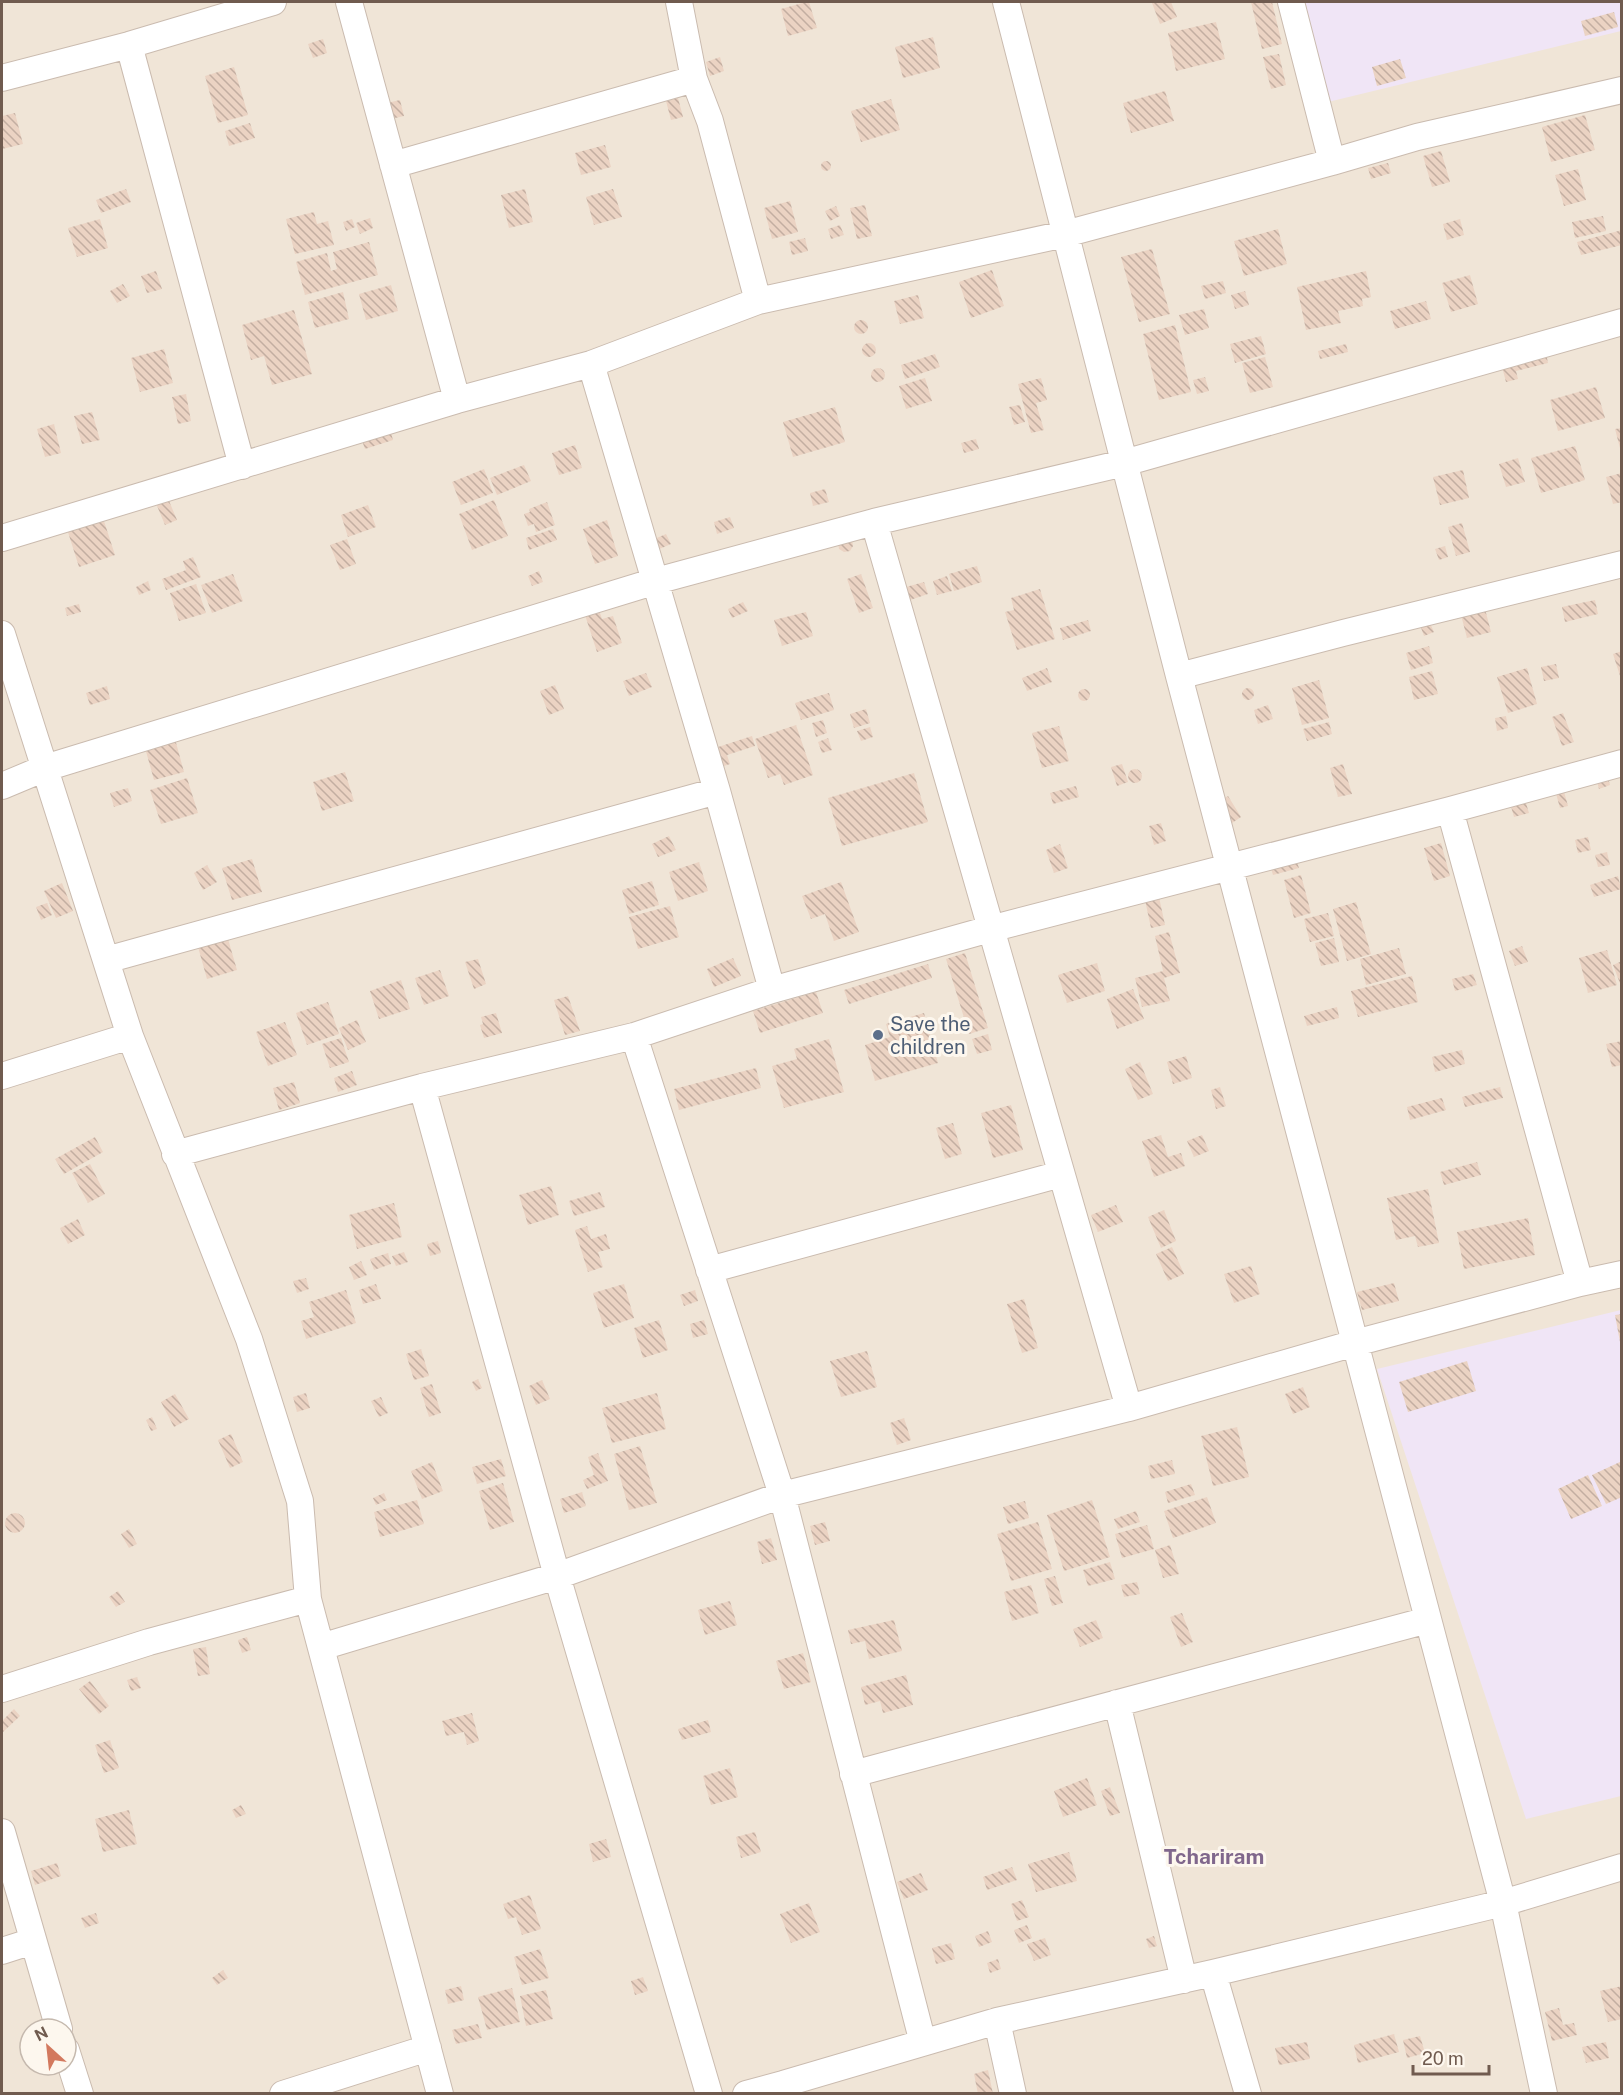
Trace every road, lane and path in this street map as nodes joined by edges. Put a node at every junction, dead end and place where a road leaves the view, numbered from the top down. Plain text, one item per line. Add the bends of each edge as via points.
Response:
1 (273, 2) edge
2 (349, 2) edge
3 (679, 2) edge
4 (1006, 2) edge
5 (1291, 2) edge
6 (129, 45) junction
7 (2, 78) edge
8 (693, 79) junction
9 (1622, 90) edge
10 (1332, 162) junction
11 (393, 165) junction
12 (1065, 234) junction
13 (758, 301) junction
14 (1622, 322) edge
15 (591, 364) junction
16 (457, 400) junction
17 (1124, 463) junction
18 (242, 466) junction
19 (874, 522) junction
20 (2, 538) edge
21 (1622, 564) edge
22 (656, 581) junction
23 (2, 634) edge
24 (1179, 676) junction
25 (1622, 763) edge
26 (45, 768) junction
27 (2, 786) edge
28 (717, 791) junction
29 (1450, 810) junction
30 (1229, 866) junction
31 (990, 929) junction
32 (106, 960) junction
33 (772, 990) junction
34 (130, 1036) junction
35 (634, 1036) junction
36 (2, 1076) edge
37 (422, 1087) junction
38 (176, 1154) junction
39 (1061, 1174) junction
40 (709, 1270) junction
41 (1622, 1274) edge
42 (1580, 1283) junction
43 (1355, 1343) junction
44 (1129, 1408) junction
45 (782, 1495) junction
46 (557, 1576) junction
47 (308, 1599) junction
48 (1428, 1620) junction
49 (321, 1647) junction
50 (2, 1689) edge
51 (1117, 1703) junction
52 (853, 1774) junction
53 (2, 1832) edge
54 (1622, 1866) edge
55 (1503, 1903) junction
56 (33, 1941) junction
57 (2, 1951) edge
58 (1213, 1973) junction
59 (1184, 1980) junction
60 (55, 2017) edge
61 (997, 2021) junction
62 (922, 2043) junction
63 (428, 2048) junction
64 (75, 2077) edge
65 (784, 2089) edge
66 (80, 2094) edge
67 (283, 2094) edge
68 (440, 2094) edge
69 (709, 2094) edge
70 (746, 2094) edge
71 (1013, 2094) edge
72 (1248, 2094) edge
73 (1544, 2094) edge

1 - 6 street
2 - 11 street
3 - 8 street
4 - 12 street
5 - 10 street
6 - 7 street
6 - 18 street
8 - 11 street
8 - 13 street via 710,121
9 - 10 street via 1417,136
10 - 12 street
11 - 16 street
12 - 13 street
12 - 17 street
13 - 15 street
14 - 17 street
15 - 16 street
15 - 22 street
16 - 18 street
17 - 19 street
17 - 24 street
18 - 20 street
19 - 22 street
19 - 31 street
21 - 24 street
22 - 26 street
22 - 28 street
23 - 26 street
24 - 30 street
25 - 29 street
26 - 27 street
26 - 32 street
28 - 32 street
28 - 33 street
29 - 30 street
29 - 42 street
30 - 31 street
30 - 43 street
31 - 33 street
31 - 39 street
32 - 34 street
33 - 35 street
34 - 36 street
34 - 38 street
35 - 37 street
35 - 40 street
37 - 38 street
37 - 46 street
38 - 47 street via 249,1339 300,1501
39 - 40 street
39 - 44 street
40 - 45 street
41 - 42 street
42 - 43 street
43 - 44 street
43 - 48 street
44 - 45 street
45 - 46 street
45 - 52 street
46 - 49 street
46 - 69 street
47 - 49 street
47 - 50 street via 149,1642
48 - 51 street
48 - 55 street
49 - 63 street
51 - 52 street
51 - 59 street
52 - 62 street
53 - 56 street
54 - 55 street
55 - 58 street
55 - 73 street
56 - 57 street
56 - 60 street
58 - 59 street
58 - 72 street
59 - 61 street
61 - 62 street
61 - 71 street
62 - 65 street
63 - 67 street
63 - 68 street
64 - 66 street
65 - 70 street

